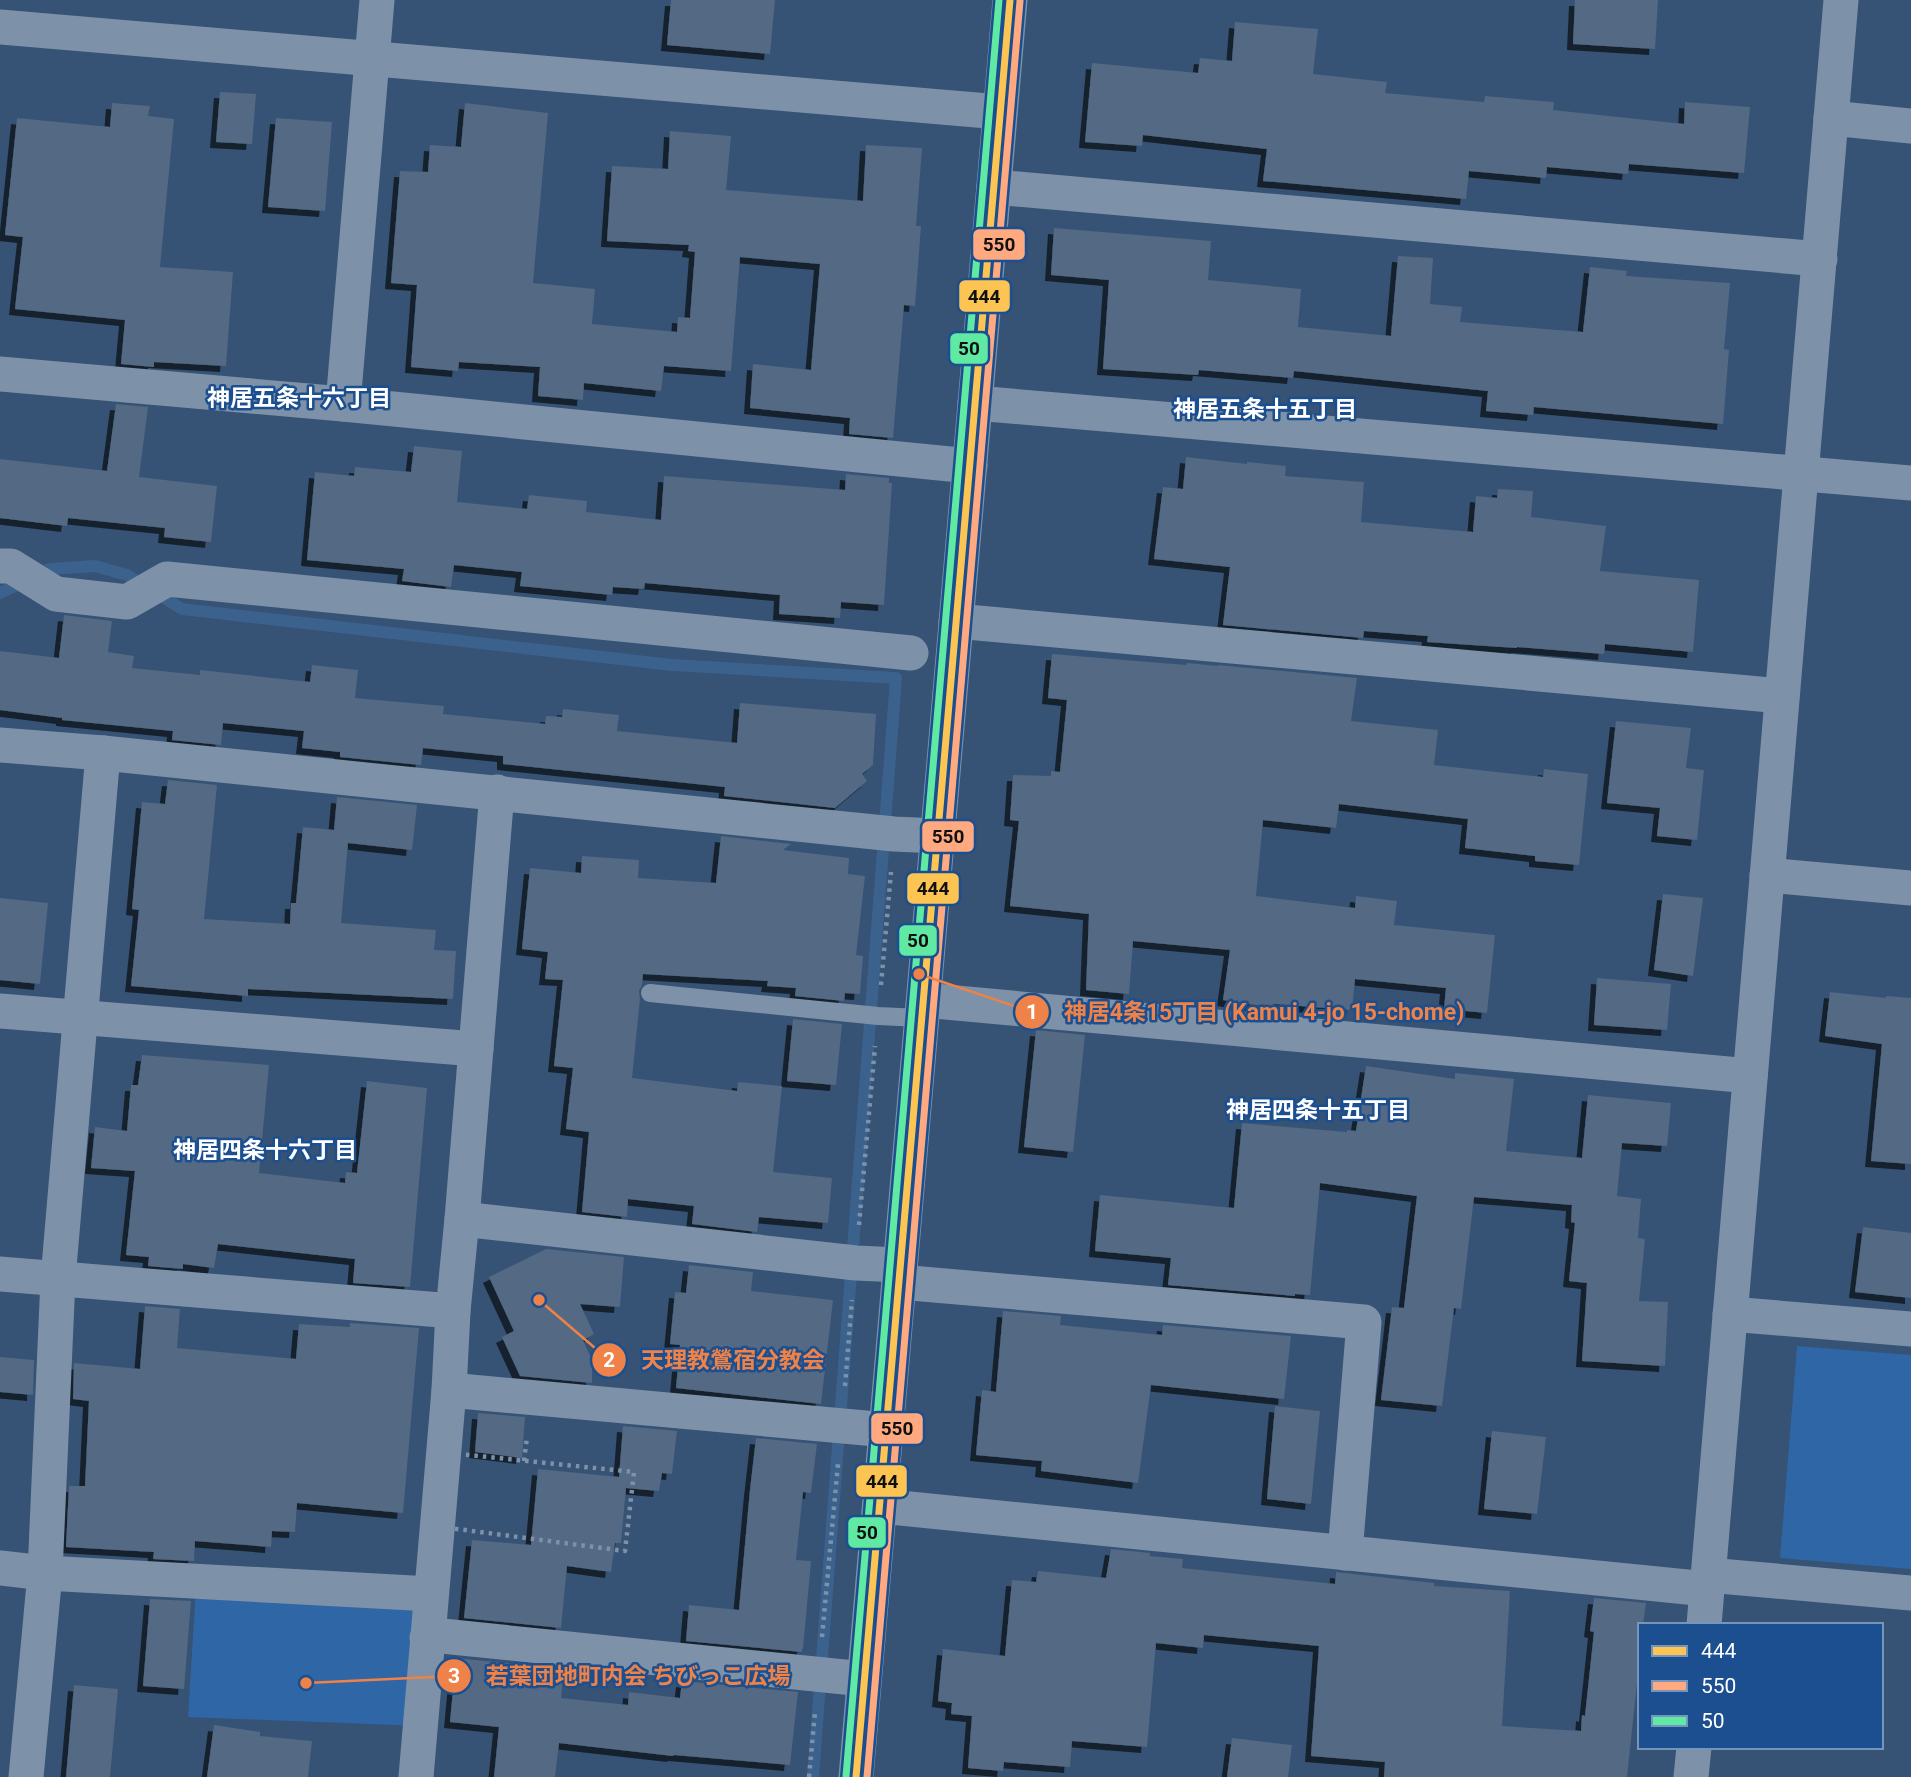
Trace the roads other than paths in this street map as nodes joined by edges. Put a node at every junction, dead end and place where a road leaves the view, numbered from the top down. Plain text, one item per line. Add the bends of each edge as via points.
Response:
1 (377, 0) edge
2 (1010, 0) edge
3 (1842, 0) edge
4 (0, 27) edge
5 (371, 58) junction
6 (1000, 112) junction
7 (1831, 118) junction
8 (1911, 126) edge
9 (994, 187) junction
10 (1819, 259) junction
11 (0, 374) edge
12 (975, 403) junction
13 (343, 404) junction
14 (970, 466) junction
15 (1801, 474) junction
16 (1911, 483) edge
17 (21, 575) edge
18 (956, 621) junction
19 (911, 653) dead end
20 (1782, 696) junction
21 (0, 745) edge
22 (103, 753) junction
23 (497, 792) junction
24 (938, 836) junction
25 (1768, 875) junction
26 (1911, 888) edge
27 (650, 993) dead end
28 (922, 1009) junction
29 (0, 1011) edge
30 (80, 1019) junction
31 (476, 1049) junction
32 (1750, 1076) junction
33 (462, 1219) junction
34 (0, 1274) edge
35 (900, 1274) junction
36 (58, 1279) junction
37 (453, 1311) junction
38 (1730, 1314) junction
39 (1911, 1329) edge
40 (449, 1390) junction
41 (887, 1430) junction
42 (880, 1506) junction
43 (1345, 1553) junction
44 (0, 1568) edge
45 (46, 1573) junction
46 (1708, 1582) junction
47 (1911, 1593) edge
48 (431, 1594) junction
49 (1704, 1623) edge
50 (427, 1638) junction
51 (864, 1679) junction
52 (1693, 1749) edge
53 (26, 1777) edge
54 (416, 1777) edge
55 (856, 1777) edge
56 (1691, 1777) edge

1 - 5 street
2 - 6 street
3 - 7 street
4 - 5 street
5 - 6 street
5 - 13 street
6 - 9 street
7 - 8 street
7 - 10 street
9 - 10 street
9 - 12 street
10 - 15 street
11 - 13 street
12 - 14 street
12 - 15 street
13 - 14 street
14 - 18 street
15 - 16 street
15 - 20 street
17 - 19 street via 57,594 127,601 167,579
18 - 20 street
18 - 24 street
20 - 25 street
21 - 22 street
22 - 23 street
22 - 30 street
23 - 24 street
23 - 31 street
24 - 28 street
25 - 26 street
25 - 32 street
27 - 28 lane via 878,1016
28 - 32 street
28 - 35 street
29 - 30 street
30 - 31 street
30 - 36 street
31 - 33 street
32 - 38 street
33 - 35 street via 856,1262
33 - 37 street
34 - 36 street
35 - 41 street
35 - 43 street via 1364,1322
36 - 37 street
36 - 45 street
37 - 40 street
38 - 39 street
38 - 46 street
40 - 41 street
40 - 48 street
41 - 42 street
42 - 43 street
42 - 51 street
43 - 46 street
44 - 45 street
45 - 48 street
45 - 53 street
46 - 47 street
46 - 49 street
48 - 50 street
50 - 51 street
50 - 54 street
51 - 55 street
52 - 56 street

